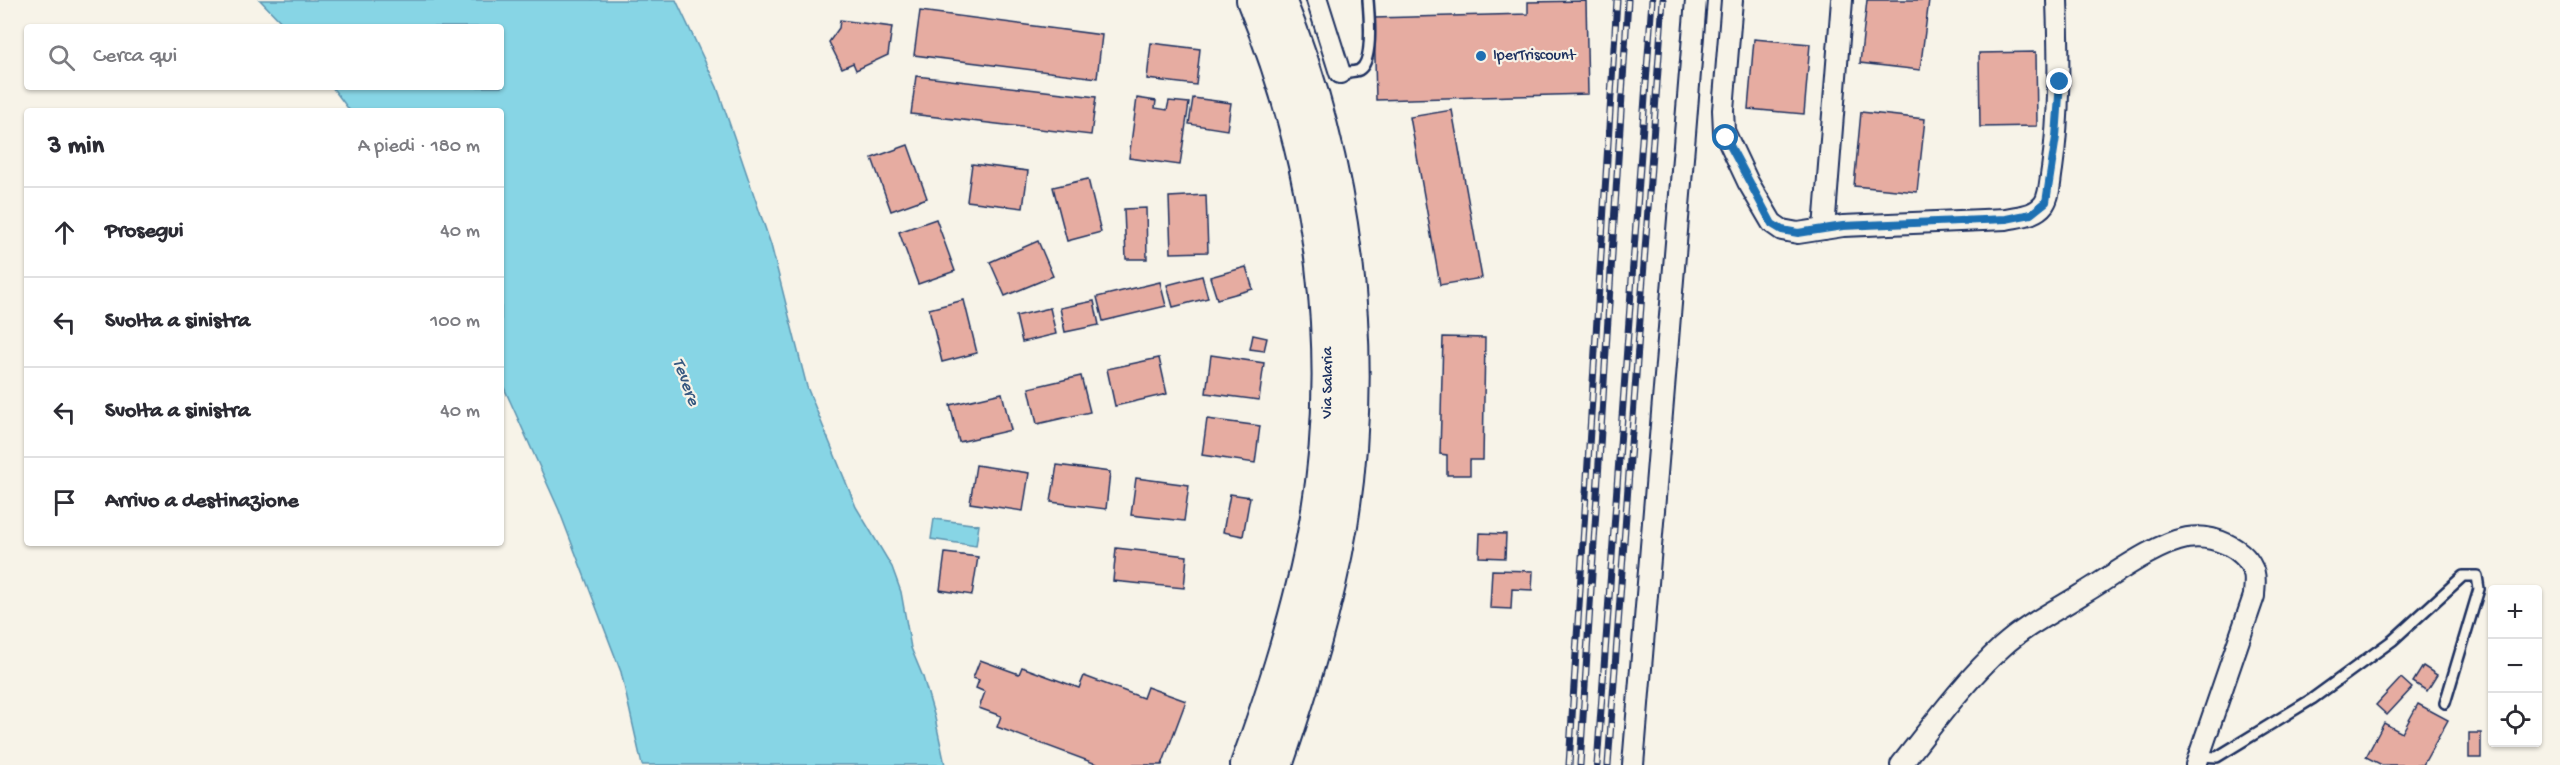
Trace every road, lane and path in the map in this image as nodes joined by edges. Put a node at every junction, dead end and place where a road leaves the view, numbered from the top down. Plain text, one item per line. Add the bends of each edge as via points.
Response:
1 (1253, 0) edge
2 (1280, 0) edge
3 (1317, 0) edge
4 (1368, 0) edge
5 (1696, 0) edge
6 (1732, 0) edge
7 (1842, 0) edge
8 (2057, 0) edge
9 (1340, 73) joint
10 (1824, 229) junction
11 (2445, 703) dead end
12 (2198, 760) edge
13 (1247, 765) edge
14 (1276, 765) edge
15 (1633, 765) edge
16 (1901, 765) edge

1 - 13 main road, Via Salaria via 1287,93 1310,190 1323,281 1328,381 1320,495 1306,572 1287,649
2 - 14 main road, Via Salaria via 1300,52 1328,155 1345,258 1353,377 1348,470 1334,560 1311,658
3 - 9 street
4 - 9 lane via 1369,40 1363,66
5 - 15 street
6 - 10 street via 1723,110 1726,138 1772,224 1798,233
7 - 10 street
8 - 10 street via 2060,82 2048,196 2042,207 2031,214 2006,219
11 - 12 lane via 2479,589 2477,576 2463,576 2393,640 2312,699 2217,757
12 - 16 street via 2254,596 2254,574 2243,555 2227,543 2186,538 2151,552 2004,645 1979,668

